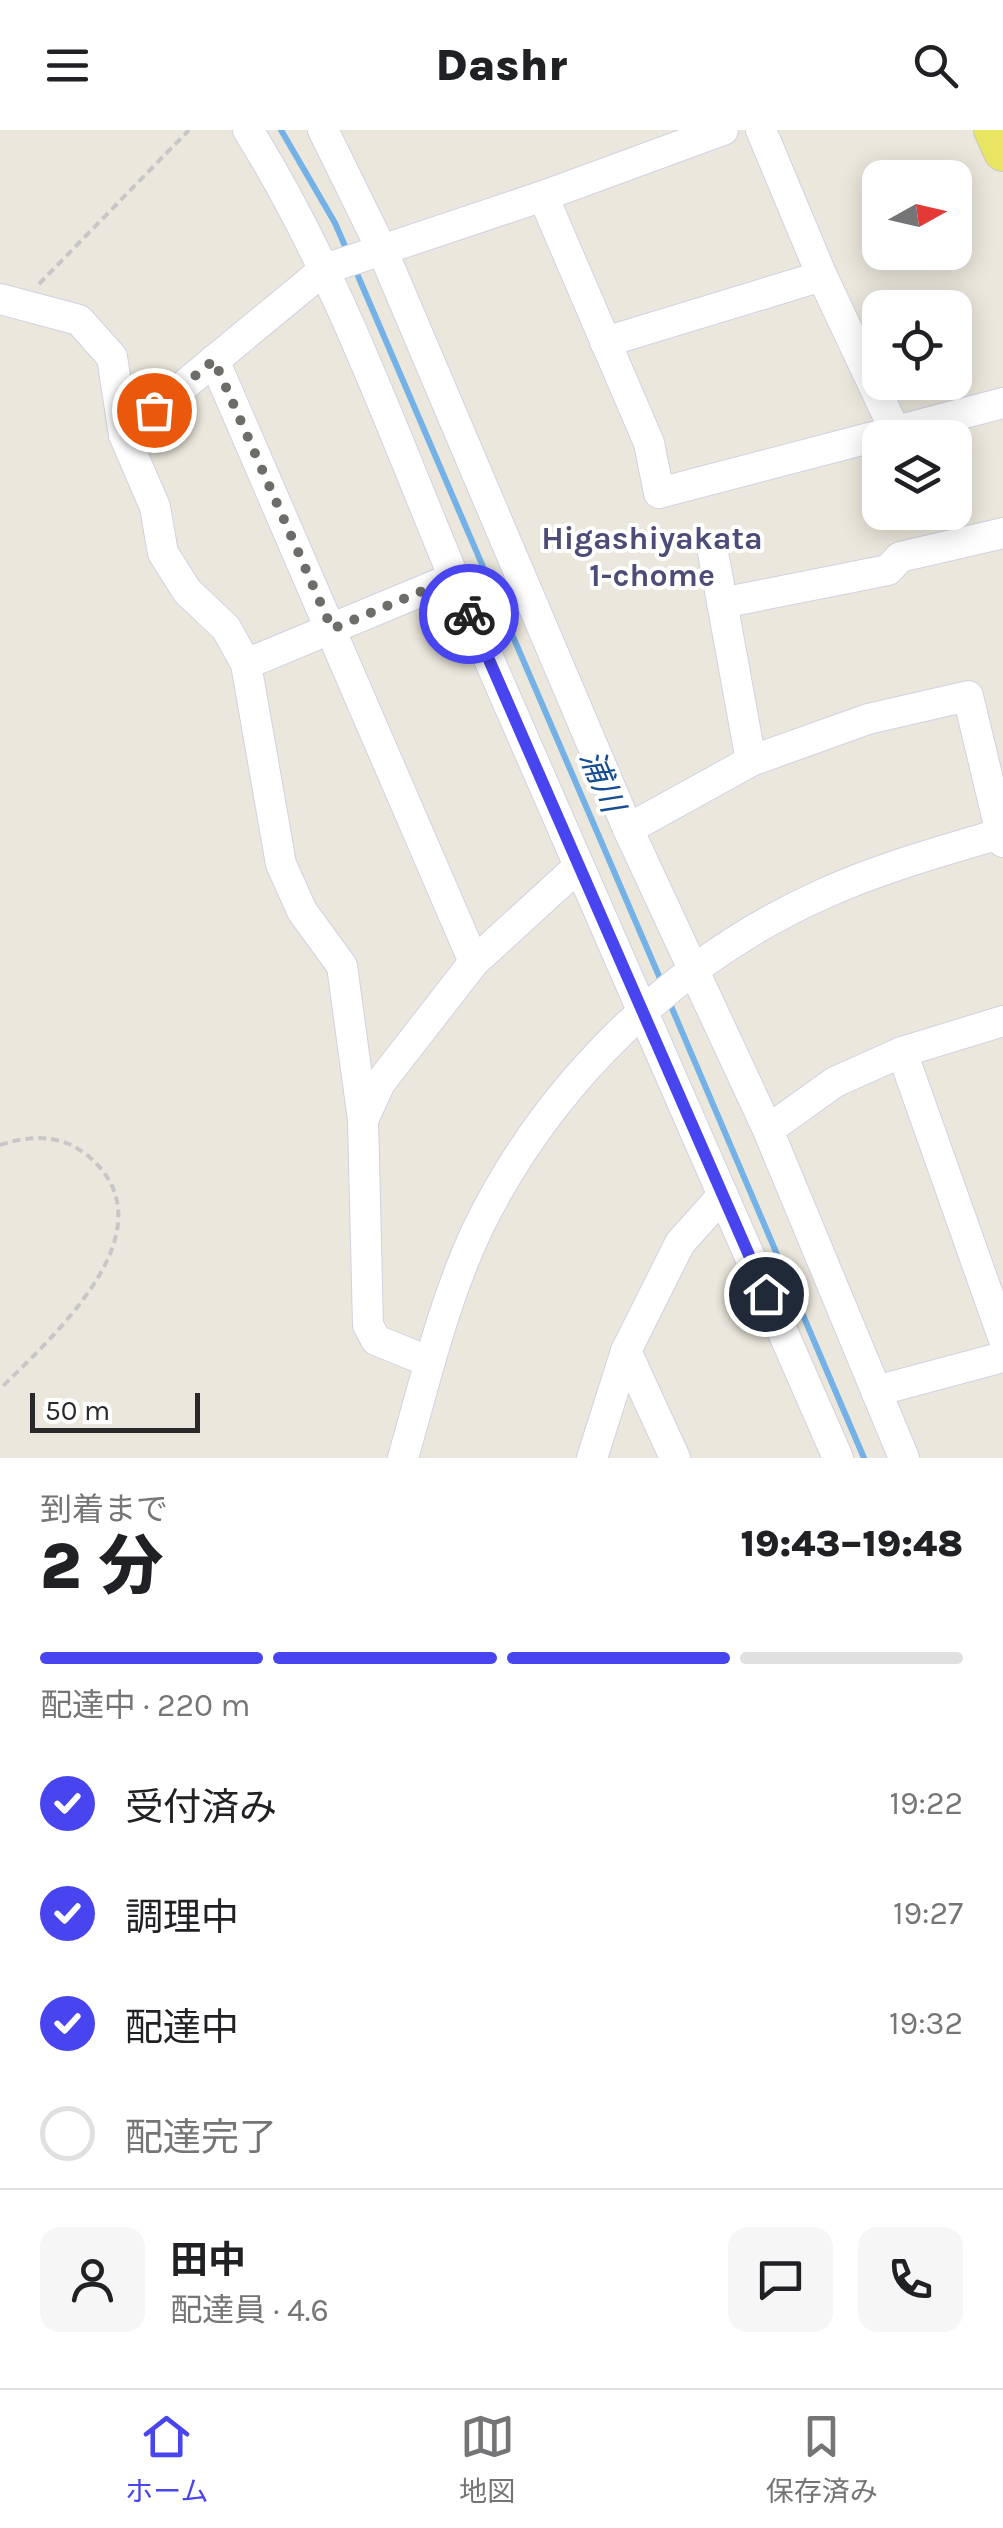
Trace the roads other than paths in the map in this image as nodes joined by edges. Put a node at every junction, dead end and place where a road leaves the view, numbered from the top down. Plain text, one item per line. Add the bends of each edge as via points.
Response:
1 (248, 130) edge
2 (323, 130) edge
3 (724, 130) edge
4 (761, 130) edge
5 (994, 130) edge
6 (1003, 152) edge
7 (543, 196) junction
8 (383, 252) junction
9 (325, 269) junction
10 (822, 276) junction
11 (10, 302) edge
12 (605, 342) junction
13 (214, 360) junction
14 (1003, 403) edge
15 (890, 420) edge
16 (942, 420) edge
17 (124, 435) junction
18 (862, 442) edge
19 (1003, 533) edge
20 (712, 547) dead end
21 (453, 578) junction
22 (722, 603) junction
23 (332, 629) junction
24 (246, 664) junction
25 (752, 761) junction
26 (628, 829) junction
27 (1002, 836) edge
28 (578, 867) junction
29 (474, 962) junction
30 (691, 972) junction
31 (649, 1006) junction
32 (1003, 1021) edge
33 (902, 1052) junction
34 (362, 1120) junction
35 (768, 1130) junction
36 (723, 1195) junction
37 (1003, 1337) edge
38 (626, 1351) junction
39 (1003, 1357) edge
40 (430, 1362) junction
41 (876, 1391) junction
42 (403, 1458) edge
43 (592, 1458) edge
44 (674, 1458) edge
45 (838, 1458) edge
46 (904, 1458) edge

1 - 9 street
2 - 8 street
3 - 7 street
4 - 10 street
5 - 6 main road
7 - 8 street
7 - 12 street
8 - 9 street
8 - 26 street
9 - 13 street
9 - 21 street
10 - 12 street
10 - 15 street
11 - 17 street via 79,320 112,357
12 - 18 street via 649,443 660,493
13 - 17 street
13 - 23 street
14 - 16 street
17 - 24 street via 155,507 163,553 187,591 226,628
19 - 22 street via 900,556 888,570
20 - 22 street
21 - 23 street
21 - 28 street
22 - 25 street
23 - 24 street
23 - 29 street
24 - 34 street via 281,864 302,911 342,966
25 - 26 street
25 - 27 street via 868,719 968,696
26 - 30 street
27 - 30 street via 821,894
28 - 29 street
28 - 31 street
29 - 34 street via 380,1083
30 - 31 street
30 - 35 street
31 - 36 street
31 - 40 street via 582,1071 522,1147 478,1228
32 - 33 street
33 - 35 street via 834,1082
33 - 37 street
34 - 40 street via 368,1326 376,1340
35 - 41 street
36 - 38 street via 680,1243
36 - 45 street
38 - 43 street
38 - 44 street
39 - 41 street
40 - 42 street
41 - 46 street

